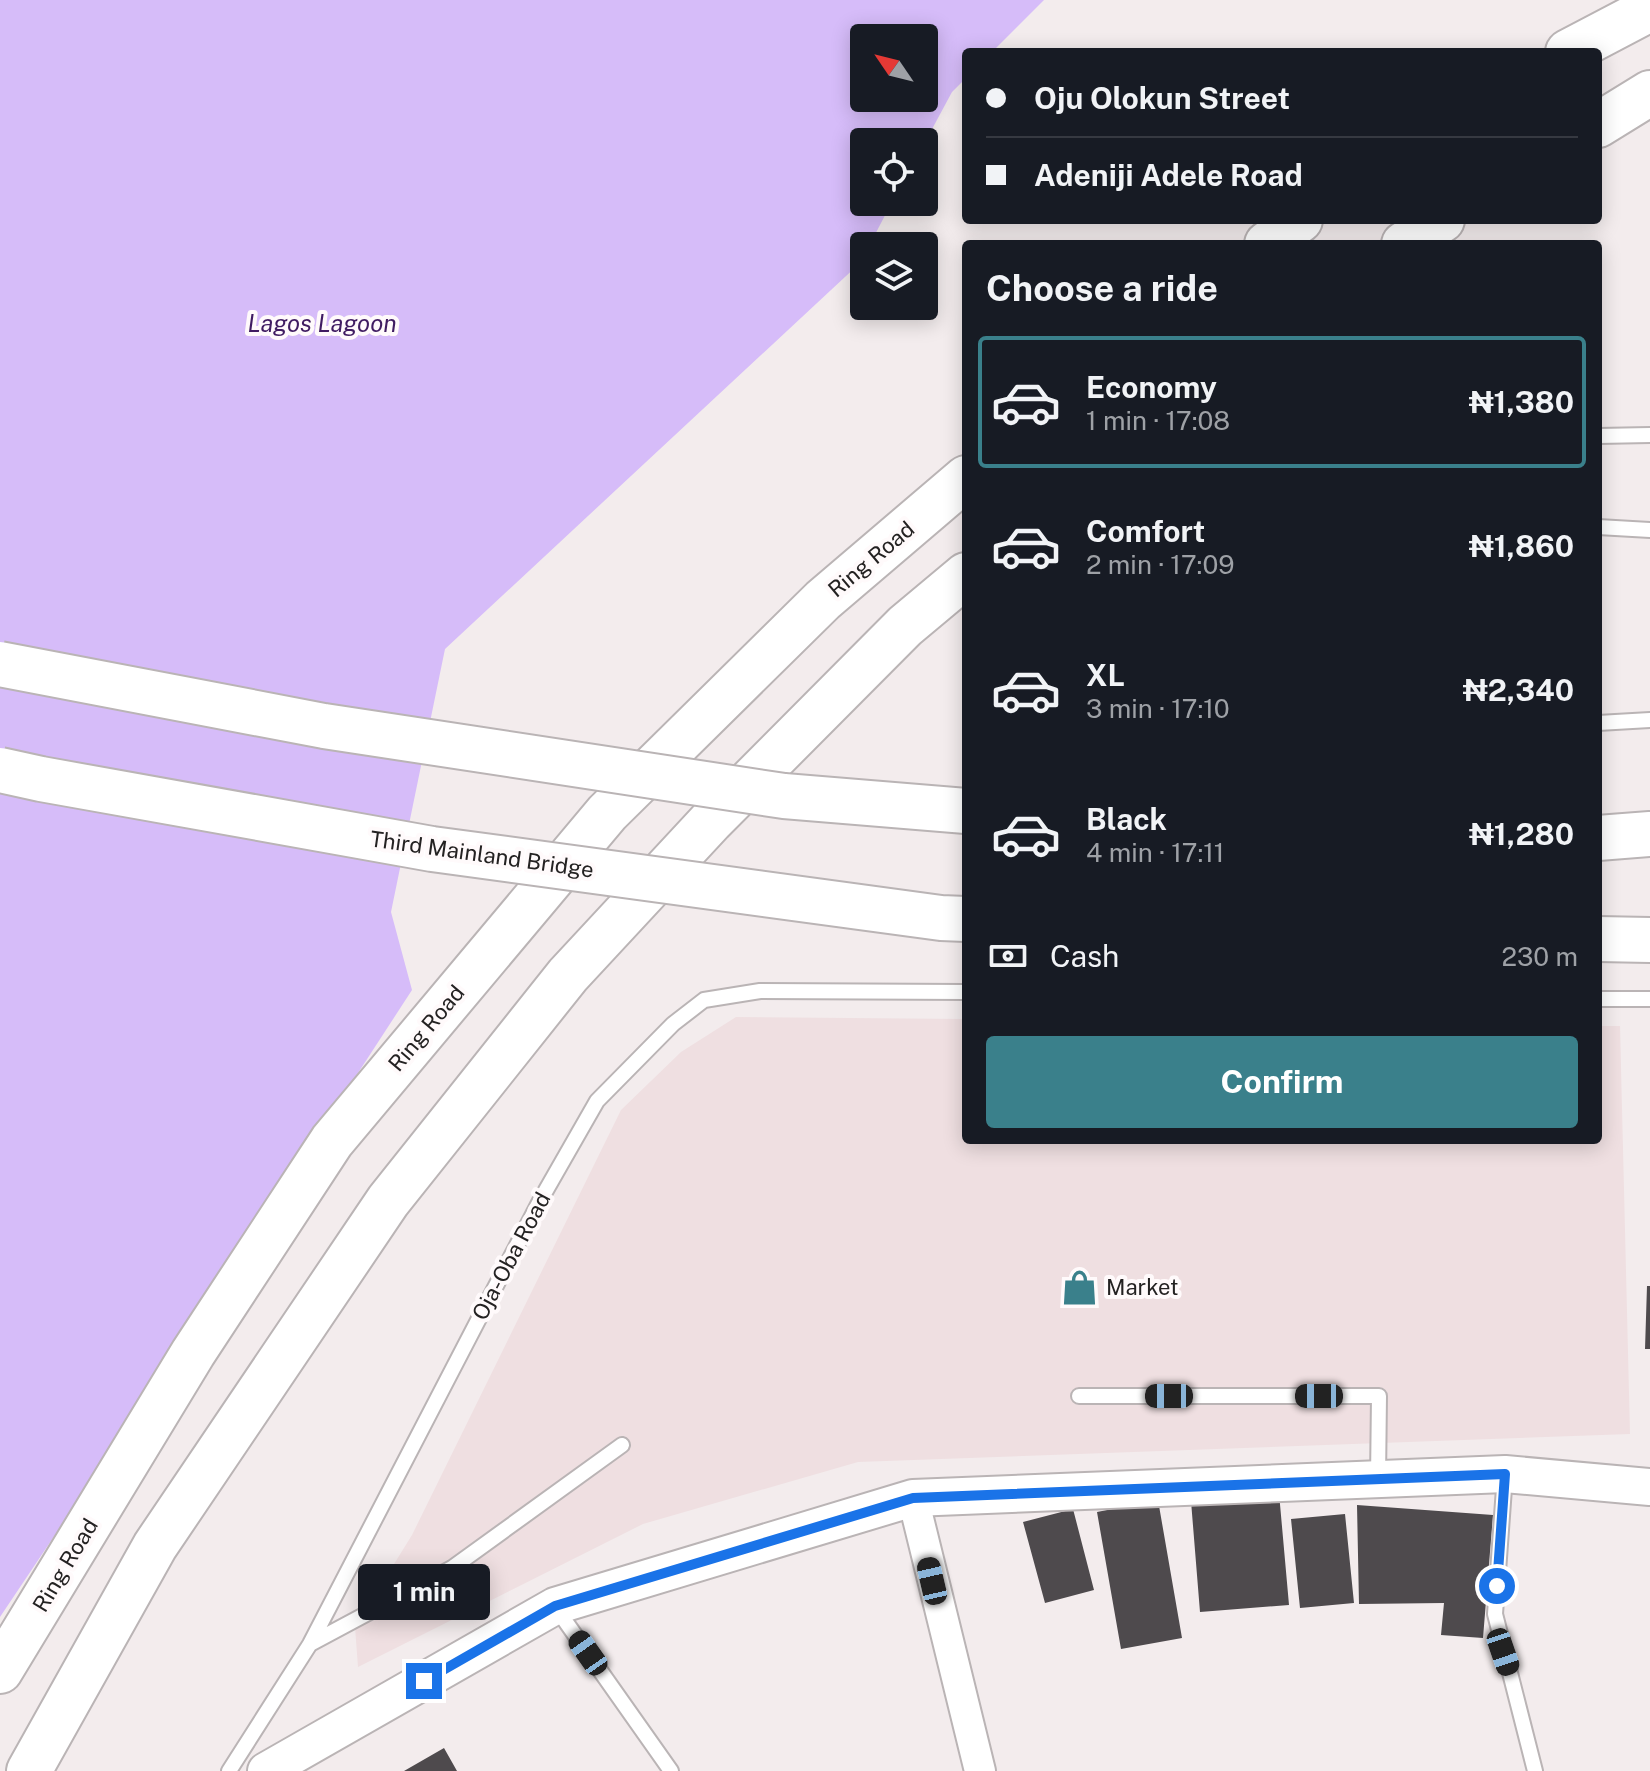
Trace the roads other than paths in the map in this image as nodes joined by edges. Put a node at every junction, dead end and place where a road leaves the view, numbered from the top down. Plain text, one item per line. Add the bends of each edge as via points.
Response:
1 (1650, 9) edge
2 (1576, 48) edge
3 (1650, 93) edge
4 (1602, 123) edge
5 (1294, 224) edge
6 (1436, 224) edge
7 (1272, 240) edge
8 (1410, 240) edge
9 (1650, 435) edge
10 (1602, 436) edge
11 (962, 481) edge
12 (1602, 527) edge
13 (1650, 530) edge
14 (962, 578) edge
15 (0, 664) edge
16 (1650, 720) edge
17 (1602, 723) edge
18 (0, 770) edge
19 (962, 811) edge
20 (1650, 834) edge
21 (1602, 838) edge
22 (962, 919) edge
23 (1602, 939) edge
24 (1650, 940) edge
25 (962, 992) edge
26 (1602, 999) edge
27 (1650, 999) edge
28 (1079, 1396) dead end
29 (622, 1445) dead end
30 (1505, 1474) junction
31 (1378, 1479) junction
32 (1650, 1487) edge
33 (913, 1498) junction
34 (555, 1606) junction
35 (310, 1644) junction
36 (0, 1671) edge
37 (29, 1771) edge
38 (229, 1771) edge
39 (266, 1771) edge
40 (671, 1771) edge
41 (980, 1771) edge
42 (1535, 1771) edge

1 - 2 main road
3 - 4 main road
5 - 7 main road
6 - 8 main road
9 - 10 lane
11 - 36 main road, Ring Road via 823,600 607,813 332,1141 193,1353
12 - 13 lane
14 - 37 main road via 905,626 721,810 568,975 388,1201 155,1546
15 - 19 main road, bridge via 324,726 769,794
16 - 17 lane
18 - 22 main road, Third Mainland Bridge, bridge via 432,849
20 - 21 main road
23 - 24 main road
25 - 35 lane, Oja-Oba Road via 760,991 704,1000 644,1052 597,1101 541,1199
26 - 27 lane
28 - 31 lane via 1379,1396
29 - 35 lane via 452,1568
30 - 31 street
30 - 32 street
30 - 42 lane via 1495,1614
31 - 33 street
33 - 34 street
33 - 41 street
34 - 39 street
34 - 40 lane
35 - 38 lane, Oja-Oba Road

